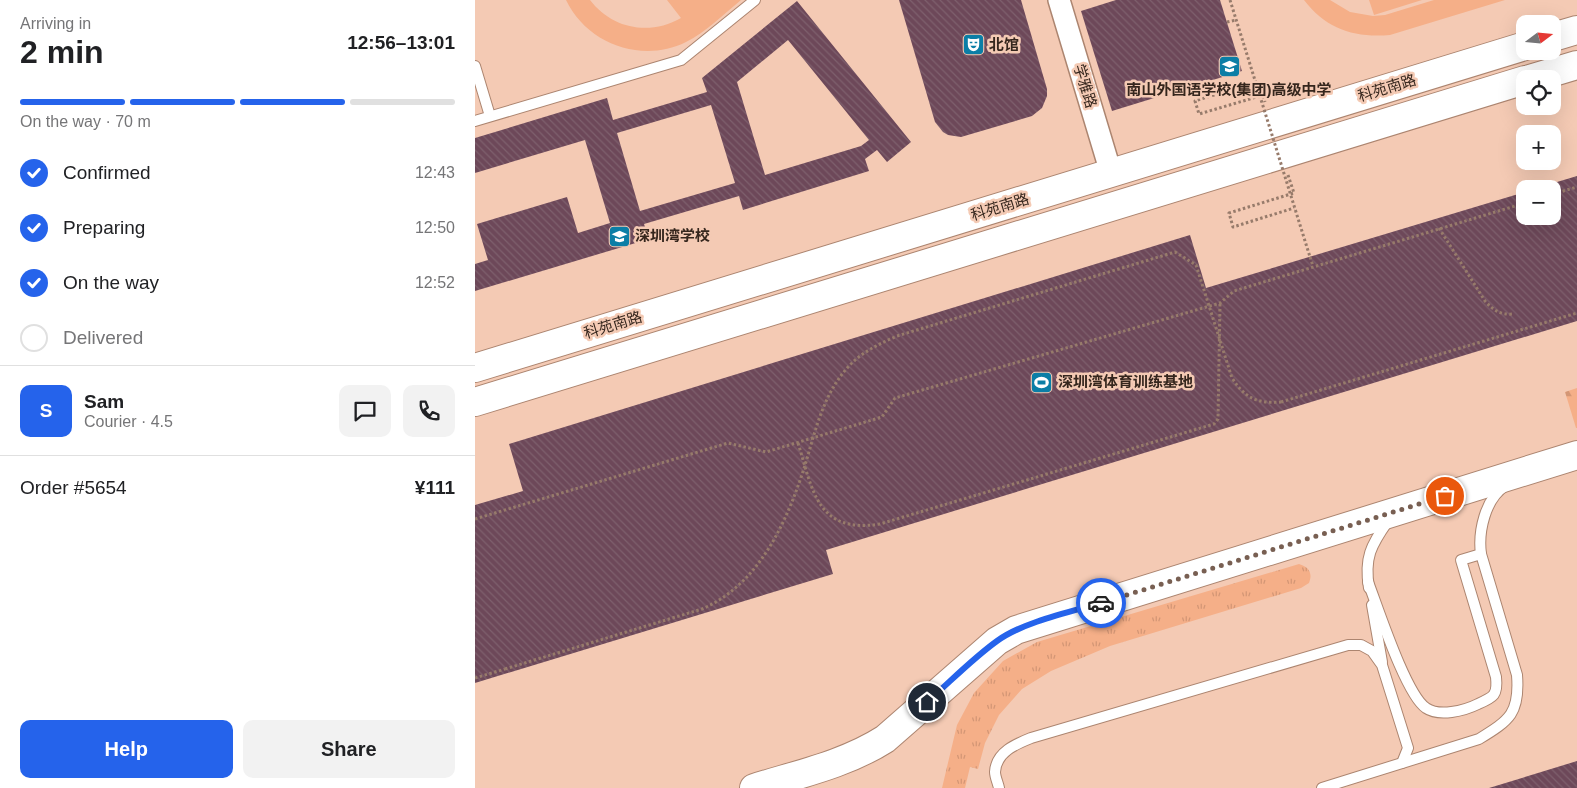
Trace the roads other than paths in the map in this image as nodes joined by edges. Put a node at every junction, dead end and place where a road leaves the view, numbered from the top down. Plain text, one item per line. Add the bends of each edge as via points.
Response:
1 (755, 0) edge
2 (1059, 0) edge
3 (1577, 30) edge
4 (1561, 35) edge
5 (1516, 49) edge
6 (1577, 65) edge
7 (475, 66) edge
8 (1560, 70) edge
9 (1516, 83) edge
10 (490, 116) junction
11 (475, 121) edge
12 (1111, 173) junction
13 (475, 368) edge
14 (475, 402) edge
15 (1577, 455) edge
16 (1529, 470) junction
17 (1395, 512) junction
18 (1481, 554) junction
19 (1368, 582) junction
20 (1382, 665) junction
21 (1402, 763) junction
22 (771, 786) edge
23 (999, 788) edge
24 (1322, 788) edge

1 - 10 lane via 681,60
2 - 12 street, 学雅路
3 - 4 main road
5 - 12 main road, 科苑南路
6 - 8 main road
7 - 10 lane
9 - 14 main road
10 - 11 lane
12 - 13 main road, 科苑南路
15 - 16 main road
16 - 17 main road
16 - 18 lane via 1501,488 1490,504 1481,529
17 - 19 lane via 1374,540 1368,558
17 - 22 main road via 1016,630 997,641 867,751
18 - 19 lane via 1461,560 1497,689 1492,698 1473,706 1437,713 1417,699 1400,666
18 - 21 lane via 1517,675 1519,694 1514,710 1500,726 1479,740
19 - 20 lane
20 - 21 lane via 1408,748
20 - 23 lane via 1372,651 1361,644 1348,645 1031,738 1010,747 998,760 995,773
21 - 24 lane

